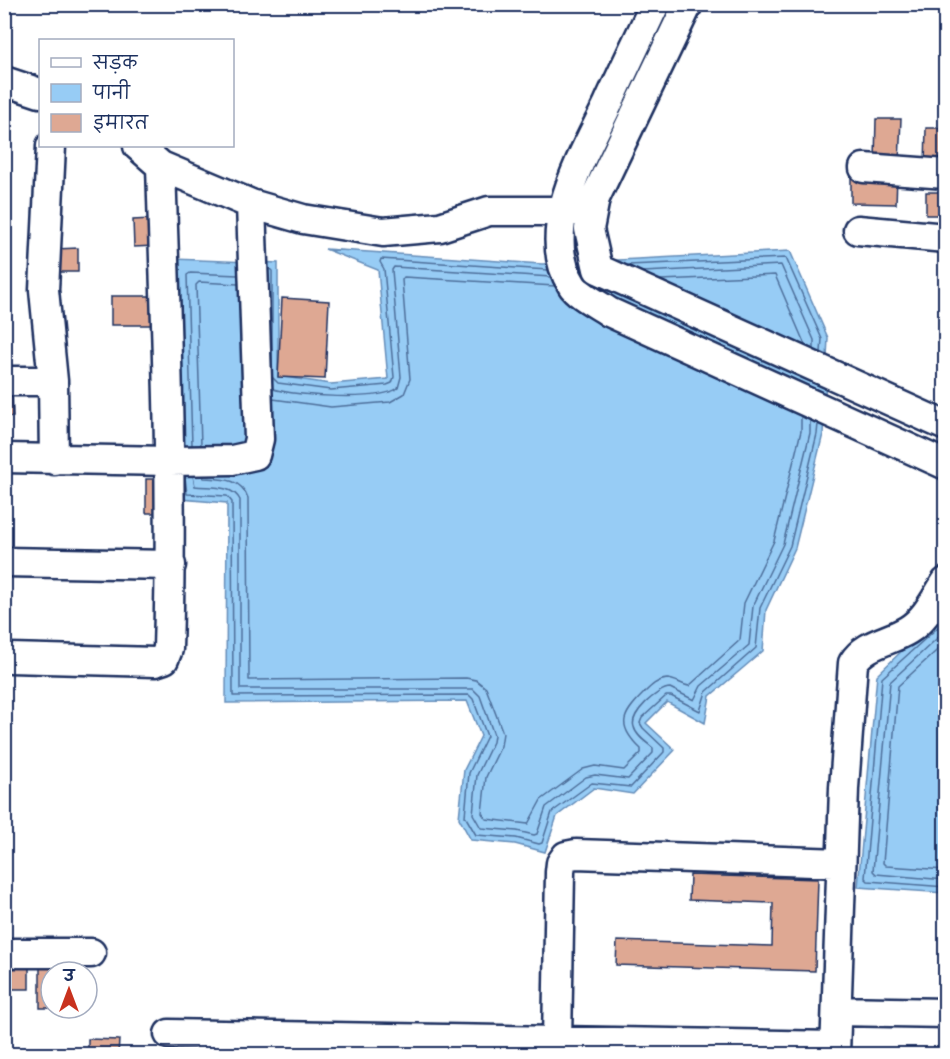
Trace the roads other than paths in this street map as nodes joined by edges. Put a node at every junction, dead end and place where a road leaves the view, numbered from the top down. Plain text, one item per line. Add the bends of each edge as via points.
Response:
1 (655, 4) edge
2 (688, 4) edge
3 (4, 81) edge
4 (39, 93) edge
5 (51, 147) edge
6 (139, 147) edge
7 (161, 166) junction
8 (864, 168) dead end
9 (945, 174) edge
10 (251, 204) junction
11 (564, 210) junction
12 (592, 211) junction
13 (858, 230) dead end
14 (945, 238) edge
15 (4, 381) edge
16 (53, 381) junction
17 (945, 426) edge
18 (4, 458) edge
19 (54, 460) junction
20 (170, 461) junction
21 (945, 465) edge
22 (4, 562) edge
23 (171, 565) junction
24 (945, 582) edge
25 (10, 658) dead end
26 (841, 863) junction
27 (4, 953) edge
28 (91, 953) dead end
29 (837, 1011) junction
30 (945, 1013) edge
31 (169, 1034) dead end
32 (557, 1042) junction
33 (670, 1049) edge
34 (835, 1050) edge

1 - 11 street via 572,179
2 - 12 street via 594,198
3 - 4 street
5 - 16 street via 44,290
6 - 7 street
7 - 10 street
7 - 20 street
8 - 9 street
10 - 11 street via 303,219 384,232 440,227 489,211
10 - 20 street via 259,446 255,454 245,458
11 - 12 street
11 - 21 street via 559,245 573,288 609,312
12 - 17 street via 589,230 598,269
13 - 14 street
15 - 16 street
16 - 19 street
18 - 19 street
19 - 20 street
20 - 23 street
22 - 23 street
23 - 25 street via 168,649 164,659 143,662
24 - 26 street via 918,622 873,645 853,663
26 - 29 street
26 - 32 street via 566,856 560,872
27 - 28 street
29 - 30 street
29 - 34 street
31 - 32 street
32 - 33 street
33 - 34 street

